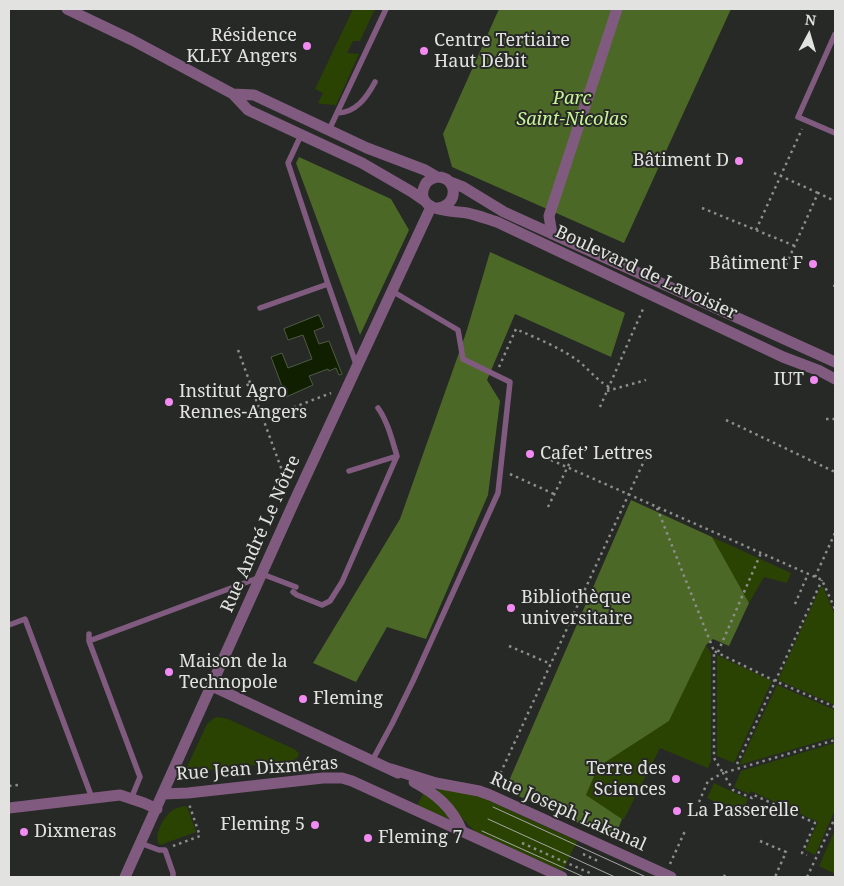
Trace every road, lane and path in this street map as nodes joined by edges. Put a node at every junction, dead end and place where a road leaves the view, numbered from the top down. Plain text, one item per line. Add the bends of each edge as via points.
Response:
1 (67, 9) edge
2 (386, 9) edge
3 (617, 9) edge
4 (835, 34) edge
5 (374, 82) dead end
6 (233, 94) junction
7 (337, 113) junction
8 (806, 120) junction
9 (329, 130) junction
10 (835, 133) edge
11 (301, 134) junction
12 (774, 173) dead end
13 (780, 176) junction
14 (437, 177) junction
15 (450, 182) junction
16 (818, 193) junction
17 (835, 201) edge
18 (432, 206) junction
19 (702, 208) dead end
20 (756, 230) junction
21 (552, 234) junction
22 (795, 246) junction
23 (786, 265) dead end
24 (328, 284) junction
25 (392, 291) junction
26 (260, 308) dead end
27 (643, 309) dead end
28 (238, 350) dead end
29 (835, 362) edge
30 (358, 367) junction
31 (495, 375) junction
32 (835, 379) edge
33 (646, 380) dead end
34 (250, 384) junction
35 (609, 387) junction
36 (337, 390) dead end
37 (608, 390) junction
38 (222, 394) dead end
39 (600, 407) dead end
40 (378, 408) dead end
41 (262, 418) junction
42 (826, 419) dead end
43 (835, 419) edge
44 (726, 420) dead end
45 (650, 448) dead end
46 (575, 452) dead end
47 (397, 456) junction
48 (551, 460) dead end
49 (567, 468) junction
50 (500, 470) junction
51 (349, 471) dead end
52 (835, 472) edge
53 (290, 493) dead end
54 (554, 494) junction
55 (629, 494) junction
56 (548, 506) dead end
57 (656, 506) junction
58 (835, 533) edge
59 (762, 553) junction
60 (808, 574) junction
61 (261, 576) junction
62 (815, 577) junction
63 (822, 580) junction
64 (795, 604) dead end
65 (835, 609) edge
66 (9, 625) edge
67 (509, 646) dead end
68 (714, 651) junction
69 (718, 653) junction
70 (551, 664) junction
71 (776, 681) junction
72 (212, 686) junction
73 (835, 707) edge
74 (835, 740) edge
75 (372, 760) junction
76 (737, 764) dead end
77 (391, 770) junction
78 (723, 773) junction
79 (18, 785) dead end
80 (9, 786) edge
81 (164, 794) junction
82 (490, 795) junction
83 (92, 798) junction
84 (131, 799) junction
85 (188, 802) dead end
86 (699, 802) dead end
87 (9, 808) edge
88 (156, 809) junction
89 (835, 818) edge
90 (462, 831) junction
91 (685, 831) dead end
92 (760, 841) dead end
93 (140, 843) junction
94 (522, 843) dead end
95 (165, 850) junction
96 (583, 854) dead end
97 (807, 854) dead end
98 (598, 860) dead end
99 (535, 871) edge
100 (726, 872) dead end
101 (670, 873) edge
102 (592, 874) dead end
103 (125, 877) edge
104 (173, 877) edge
105 (562, 877) edge
106 (724, 877) edge
107 (775, 877) edge
108 (807, 877) edge

1 - 6 street, Boulevard de Lavoisier
2 - 7 lane
3 - 21 street via 549,216
4 - 8 lane via 798,117
5 - 7 lane via 357,106 348,112
6 - 9 street, Boulevard de Lavoisier via 254,95
6 - 11 street, Boulevard de Lavoisier via 248,110
7 - 9 lane
8 - 10 lane
8 - 13 path
9 - 14 street, Boulevard de Lavoisier
11 - 18 street, Boulevard de Lavoisier via 362,163
11 - 24 lane via 288,163
12 - 13 path
13 - 16 path
13 - 20 path
14 - 15 street
14 - 18 street via 431,179 422,192
15 - 18 street via 453,198 447,206
15 - 21 street, Boulevard de Lavoisier
16 - 17 path
16 - 22 path
18 - 25 street, Rue André Le Nôtre
18 - 32 street, Boulevard de Lavoisier via 497,222
19 - 20 path
20 - 22 path
21 - 29 street, Boulevard de Lavoisier
22 - 23 path
24 - 26 lane
24 - 30 lane
25 - 30 street, Rue André Le Nôtre
25 - 31 lane via 458,330 463,360
27 - 35 path
28 - 34 path
30 - 61 street, Rue André Le Nôtre
31 - 35 path via 516,328 582,364
31 - 50 lane via 510,382
33 - 37 path
34 - 38 path
34 - 41 path
35 - 37 path
36 - 41 path
37 - 39 path
40 - 47 lane
41 - 53 path
42 - 43 path
44 - 52 path
45 - 55 path
46 - 49 path
47 - 51 lane
47 - 61 lane via 342,582 330,601 322,605
48 - 49 path
49 - 54 path
49 - 55 path
50 - 54 path
50 - 75 lane via 498,493 392,724
54 - 56 path
55 - 57 path
55 - 70 path
57 - 59 path
57 - 68 path
58 - 62 path
59 - 60 path
59 - 69 path
60 - 62 path
60 - 64 path
61 - 72 street, Rue André Le Nôtre
61 - 84 lane via 89,638 140,776
62 - 63 path
63 - 65 path
63 - 71 path
66 - 83 lane via 25,619
67 - 70 path
68 - 69 path
68 - 78 path via 714,758
69 - 71 path
70 - 82 path
71 - 73 path
71 - 76 path
72 - 75 street, Rue Joseph Lakanal
72 - 81 street, Rue André Le Nôtre
74 - 78 path
75 - 77 street, Rue Joseph Lakanal
77 - 82 street, Rue Joseph Lakanal
77 - 90 street, Rue Joseph Lakanal via 440,799 455,816
78 - 86 path via 708,781
78 - 97 path via 733,790 752,798 754,795 815,822 802,853
79 - 80 path
81 - 88 street, Rue André Le Nôtre
81 - 90 street, Rue Jean Dixméras via 342,778
82 - 101 street, Rue Joseph Lakanal
83 - 84 street via 120,796
83 - 87 street
84 - 88 street
85 - 95 path via 200,836
88 - 93 street, Rue André Le Nôtre
89 - 108 path
90 - 99 street
91 - 101 path
92 - 107 path via 786,852
93 - 95 lane
93 - 103 street, Rue André Le Nôtre
94 - 102 path
95 - 104 lane
96 - 98 path
99 - 105 street
100 - 106 path

